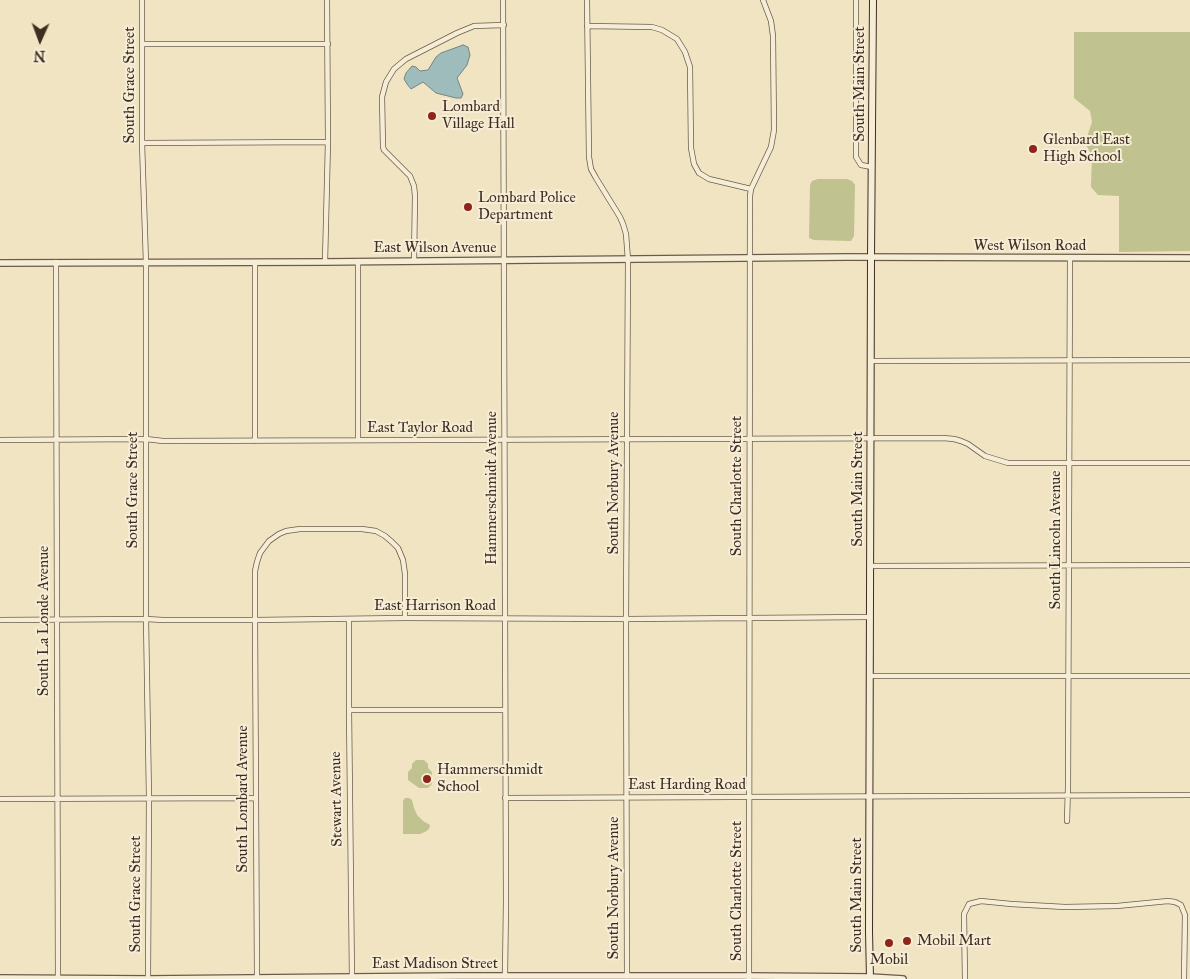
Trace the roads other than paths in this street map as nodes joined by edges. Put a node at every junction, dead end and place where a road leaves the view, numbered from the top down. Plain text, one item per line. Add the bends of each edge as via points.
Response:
1 (142, 0) edge
2 (327, 0) edge
3 (503, 0) edge
4 (587, 0) edge
5 (763, 0) edge
6 (856, 0) edge
7 (873, 0) edge
8 (504, 25) junction
9 (588, 26) junction
10 (142, 44) junction
11 (328, 44) junction
12 (328, 142) junction
13 (142, 143) junction
14 (872, 167) junction
15 (751, 189) junction
16 (871, 258) junction
17 (1070, 258) junction
18 (1190, 258) edge
19 (750, 259) junction
20 (504, 260) junction
21 (628, 260) junction
22 (358, 261) junction
23 (414, 261) junction
24 (56, 262) junction
25 (255, 262) junction
26 (325, 262) junction
27 (0, 263) edge
28 (146, 263) junction
29 (1190, 360) edge
30 (871, 361) junction
31 (1069, 361) junction
32 (749, 438) junction
33 (871, 439) junction
34 (0, 440) edge
35 (56, 440) junction
36 (146, 440) junction
37 (358, 440) junction
38 (504, 440) junction
39 (627, 440) junction
40 (255, 441) junction
41 (1069, 463) junction
42 (1190, 463) edge
43 (1069, 565) junction
44 (1190, 565) edge
45 (870, 566) junction
46 (870, 617) junction
47 (405, 618) junction
48 (504, 618) junction
49 (749, 618) junction
50 (57, 619) junction
51 (146, 619) junction
52 (349, 619) junction
53 (626, 619) junction
54 (0, 620) edge
55 (255, 620) junction
56 (870, 676) junction
57 (1069, 676) junction
58 (1190, 676) edge
59 (349, 710) junction
60 (505, 710) junction
61 (1068, 795) junction
62 (1190, 795) edge
63 (870, 796) junction
64 (626, 797) junction
65 (749, 797) junction
66 (57, 798) junction
67 (149, 798) junction
68 (255, 798) junction
69 (505, 798) junction
70 (0, 799) edge
71 (1067, 821) dead end
72 (505, 976) junction
73 (627, 976) junction
74 (257, 977) junction
75 (749, 977) edge
76 (0, 978) edge
77 (352, 978) edge
78 (453, 978) edge
79 (556, 978) edge
80 (870, 978) edge
81 (58, 979) edge
82 (148, 979) edge
83 (903, 979) edge
84 (966, 979) edge
85 (1184, 979) edge

1 - 10 street, South Grace Street
2 - 11 street
3 - 8 street, Hammerschmidt Avenue
4 - 9 street, South Norbury Avenue
5 - 15 street, South Charlotte Street via 774,36 774,135
6 - 14 street via 856,158 861,165
7 - 14 main road, South Main Street
8 - 20 street, Hammerschmidt Avenue
8 - 23 street via 478,26 457,33 406,59 386,82 382,97 383,147 410,176 414,186
9 - 15 street via 652,27 677,40 690,67 690,148 694,164 699,173 709,179
9 - 21 street, South Norbury Avenue via 589,157 596,178 623,224
10 - 11 street
10 - 13 street, South Grace Street
11 - 12 street
12 - 13 street
12 - 26 street
13 - 28 street, South Grace Street
14 - 16 main road, South Main Street
15 - 19 street, South Charlotte Street
16 - 17 street, West Wilson Road
16 - 19 street, East Wilson Avenue
16 - 30 main road, South Main Street
17 - 18 street, West Wilson Road
17 - 31 street, South Lincoln Avenue
19 - 21 street, East Wilson Avenue
19 - 32 street, South Charlotte Street
20 - 21 street, East Wilson Avenue
20 - 23 street, East Wilson Avenue
20 - 38 street, Hammerschmidt Avenue
21 - 39 street, South Norbury Avenue
22 - 23 street, East Wilson Avenue
22 - 26 street, East Wilson Avenue
22 - 37 street
24 - 27 street, East Wilson Avenue
24 - 28 street, East Wilson Avenue
24 - 35 street, South La Londe Avenue
25 - 26 street, East Wilson Avenue
25 - 28 street, East Wilson Avenue
25 - 40 street
28 - 36 street, South Grace Street
29 - 31 street
30 - 31 street
30 - 33 main road, South Main Street
31 - 41 street, South Lincoln Avenue
32 - 33 street, East Taylor Road
32 - 39 street, East Taylor Road
32 - 49 street, South Charlotte Street
33 - 41 street, East Taylor Road via 948,438 1008,463
33 - 45 main road, South Main Street
34 - 35 street, East Taylor Road
35 - 36 street, East Taylor Road
35 - 50 street, South La Londe Avenue
36 - 40 street, East Taylor Road
36 - 51 street, South Grace Street
37 - 38 street, East Taylor Road
37 - 40 street, East Taylor Road
38 - 39 street, East Taylor Road
38 - 48 street, Hammerschmidt Avenue
39 - 53 street, South Norbury Avenue
41 - 42 street, East Taylor Road
41 - 43 street, South Lincoln Avenue
43 - 44 street
43 - 45 street
43 - 57 street, South Lincoln Avenue
45 - 46 main road, South Main Street
46 - 49 street, East Harrison Road
46 - 56 main road, South Main Street
47 - 48 street, East Harrison Road
47 - 52 street, East Harrison Road
47 - 55 street, South Lombard Avenue via 405,566 392,542 381,534 362,529 300,529 279,534 260,554 255,571
48 - 53 street, East Harrison Road
48 - 60 street, Hammerschmidt Avenue
49 - 53 street, East Harrison Road
49 - 65 street, South Charlotte Street
50 - 51 street, East Harrison Road
50 - 54 street, East Harrison Road
50 - 66 street, South La Londe Avenue
51 - 55 street, East Harrison Road
51 - 67 street, South Grace Street
52 - 55 street, East Harrison Road
52 - 59 street, Stewart Avenue
53 - 64 street, South Norbury Avenue
55 - 68 street, South Lombard Avenue
56 - 57 street
56 - 63 main road, South Main Street
57 - 58 street
57 - 61 street, South Lincoln Avenue
59 - 60 street
59 - 77 street, Stewart Avenue
60 - 69 street, Hammerschmidt Avenue
61 - 62 street, East Harding Road
61 - 63 street, East Harding Road
61 - 71 street, South Lincoln Avenue
63 - 65 street, East Harding Road
63 - 80 main road, South Main Street
64 - 65 street, East Harding Road
64 - 69 street, East Harding Road
64 - 73 street, South Norbury Avenue
65 - 75 street, South Charlotte Street
66 - 67 street
66 - 70 street
66 - 81 street, South La Londe Avenue
67 - 68 street
67 - 82 street, South Grace Street
68 - 74 street, South Lombard Avenue
69 - 72 street, Hammerschmidt Avenue
72 - 78 street, East Madison Street
72 - 79 street, East Madison Street
73 - 75 street, East Madison Street
73 - 79 street, East Madison Street
74 - 77 street, East Madison Street
74 - 82 street, East Madison Street
75 - 80 street, East Madison Street
76 - 81 street, East Madison Street
77 - 78 street, East Madison Street
80 - 83 street, East Madison Street
81 - 82 street, East Madison Street
84 - 85 street via 964,914 969,904 980,901 1083,907 1172,901 1181,905 1185,915

